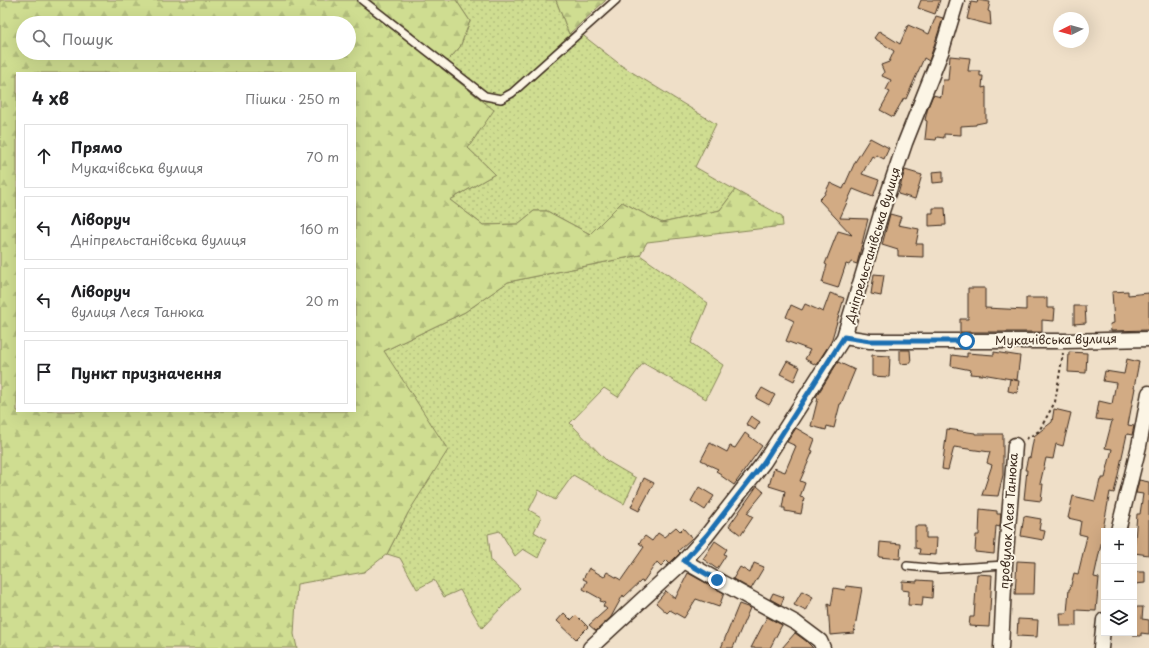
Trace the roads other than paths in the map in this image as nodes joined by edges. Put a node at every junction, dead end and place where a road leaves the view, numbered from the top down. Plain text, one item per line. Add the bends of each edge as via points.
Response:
1 (362, 0) edge
2 (616, 0) edge
3 (957, 0) edge
4 (844, 337) junction
5 (1149, 339) edge
6 (1149, 393) edge
7 (1015, 445) road end
8 (1119, 528) edge
9 (684, 561) junction
10 (1005, 565) junction
11 (907, 566) dead end
12 (1102, 636) edge
13 (590, 648) edge
14 (823, 648) edge
15 (1001, 648) edge
16 (1101, 648) edge

1 - 2 lane via 485,96 501,99 512,93
3 - 4 street, Дніпрельстанівська вулиця via 942,50 905,143
4 - 5 street, Мукачівська вулиця via 870,341
4 - 9 street, Дніпрельстанівська вулиця via 764,462
6 - 8 street
7 - 10 street, провулок Леся Танюка
9 - 13 street, Дніпрельстанівська вулиця
9 - 14 street via 796,623 820,641
10 - 11 lane via 939,569
10 - 15 street, провулок Леся Танюка
12 - 16 street

